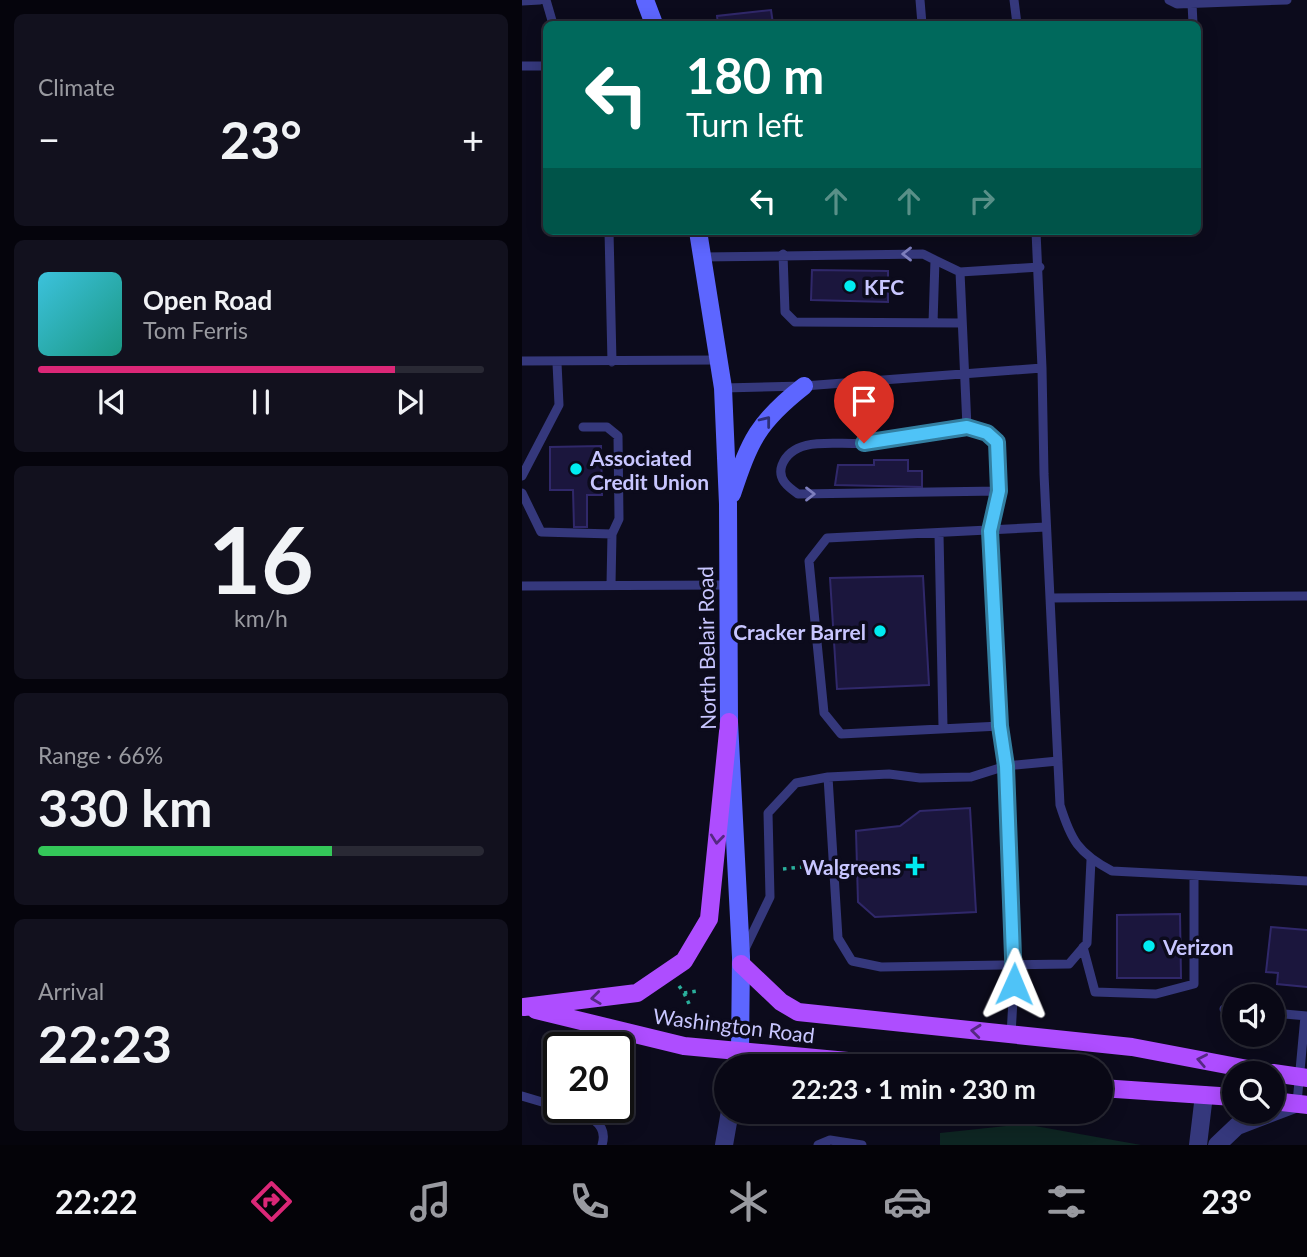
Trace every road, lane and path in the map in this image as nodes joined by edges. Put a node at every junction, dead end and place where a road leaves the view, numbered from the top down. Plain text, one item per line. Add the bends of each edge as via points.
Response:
1 (540, 0) edge
2 (546, 0) edge
3 (646, 0) edge
4 (920, 0) edge
5 (1014, 0) edge
6 (1169, 0) edge
7 (1287, 0) edge
8 (522, 1) edge
9 (1192, 3) junction
10 (553, 21) edge
11 (653, 21) edge
12 (922, 21) edge
13 (1017, 21) edge
14 (1193, 21) edge
15 (522, 66) edge
16 (543, 66) edge
17 (610, 235) edge
18 (699, 235) edge
19 (1036, 235) edge
20 (783, 254) junction
21 (702, 257) junction
22 (935, 260) junction
23 (1040, 267) junction
24 (960, 271) junction
25 (933, 323) junction
26 (962, 323) junction
27 (718, 360) junction
28 (522, 361) edge
29 (612, 362) junction
30 (557, 363) junction
31 (1042, 368) junction
32 (964, 376) junction
33 (804, 386) junction
34 (723, 387) junction
35 (583, 427) dead end
36 (967, 427) junction
37 (522, 476) edge
38 (999, 491) junction
39 (522, 493) edge
40 (728, 504) junction
41 (1046, 527) junction
42 (990, 531) junction
43 (612, 534) junction
44 (939, 534) junction
45 (611, 584) junction
46 (726, 585) junction
47 (522, 586) edge
48 (1308, 596) edge
49 (1050, 598) junction
50 (729, 722) junction
51 (1000, 726) junction
52 (943, 727) junction
53 (1058, 761) junction
54 (1006, 766) junction
55 (828, 777) junction
56 (1091, 860) junction
57 (833, 863) junction
58 (781, 869) dead end
59 (1193, 876) junction
60 (1308, 881) edge
61 (1083, 947) junction
62 (741, 960) junction
63 (1015, 964) junction
64 (675, 982) dead end
65 (698, 991) dead end
66 (684, 993) junction
67 (523, 1007) edge
68 (691, 1009) dead end
69 (1285, 1014) edge
70 (1307, 1016) edge
71 (1011, 1035) junction
72 (721, 1054) edge
73 (739, 1054) edge
74 (1222, 1064) edge
75 (1285, 1075) edge
76 (1304, 1078) edge
77 (1113, 1089) edge
78 (1204, 1095) junction
79 (522, 1096) edge
80 (1222, 1096) edge
81 (543, 1102) edge
82 (1302, 1104) edge
83 (599, 1123) edge
84 (728, 1124) edge
85 (602, 1145) edge
86 (724, 1145) edge
87 (818, 1145) edge
88 (862, 1145) edge
89 (1198, 1145) edge
90 (1217, 1145) edge

1 - 8 lane
2 - 10 lane
3 - 11 main road
4 - 12 lane
5 - 13 lane
6 - 9 lane
7 - 9 lane
9 - 14 lane
15 - 16 lane
17 - 29 lane
18 - 21 main road, North Belair Road
19 - 23 lane
20 - 21 lane
22 -> 20 lane via 923,254
20 - 25 lane via 784,313 795,322
21 - 27 main road, North Belair Road
22 - 24 lane
22 - 25 lane
23 - 24 lane
23 - 31 lane
24 - 26 lane
25 - 26 lane
26 - 32 lane
27 - 29 lane
27 - 34 main road, North Belair Road
28 - 30 lane
29 - 30 lane
30 - 37 lane via 559,405
31 - 32 lane
31 - 41 lane
32 - 33 lane
32 - 36 lane
33 - 34 lane
40 -> 33 main road via 744,458 765,420
34 - 40 main road, North Belair Road
35 - 43 lane via 607,427 618,436 619,519
36 - 38 lane via 987,433 997,442
36 -> 38 lane via 864,443 816,443 785,456 780,470 784,484 798,494
38 - 42 lane
39 - 43 lane via 541,532
40 - 46 main road, North Belair Road
41 - 42 lane
41 - 49 lane
42 - 44 lane
42 - 51 lane
43 - 45 lane
44 - 52 lane
44 - 52 lane via 827,538 809,561 824,712 829,720 841,734
45 - 46 lane
45 - 47 lane
46 - 50 main road, North Belair Road
48 - 49 lane
49 - 53 lane
50 - 62 main road, North Belair Road
50 -> 67 main road via 709,919 684,961 637,993
51 - 52 lane
51 - 54 lane
53 - 54 lane
53 - 56 lane via 1060,805 1066,823 1072,840
54 - 55 lane via 971,778
54 - 63 lane
55 - 57 lane
55 - 62 lane via 796,783 768,813 770,897
56 - 59 lane via 1112,871
56 - 61 lane via 1087,943
57 - 58 path
57 - 63 lane via 838,938 852,961 881,967
59 - 60 lane
59 - 61 lane via 1194,984 1156,994 1095,992
61 - 63 lane via 1069,964
71 -> 62 main road, Washington Road via 798,1012 781,1002
62 - 73 main road, North Belair Road
63 - 71 lane
64 - 66 path
65 - 66 path
66 - 68 path
67 - 72 main road, Washington Road
69 - 70 lane
70 - 76 lane
74 -> 71 main road, Washington Road via 1132,1047
75 - 76 main road, Washington Road
76 - 82 lane
77 - 78 main road
78 - 80 main road
78 - 89 street
79 - 81 lane
82 - 90 street via 1237,1126
83 - 85 lane via 605,1134
84 - 86 street
87 - 88 lane via 830,1140

